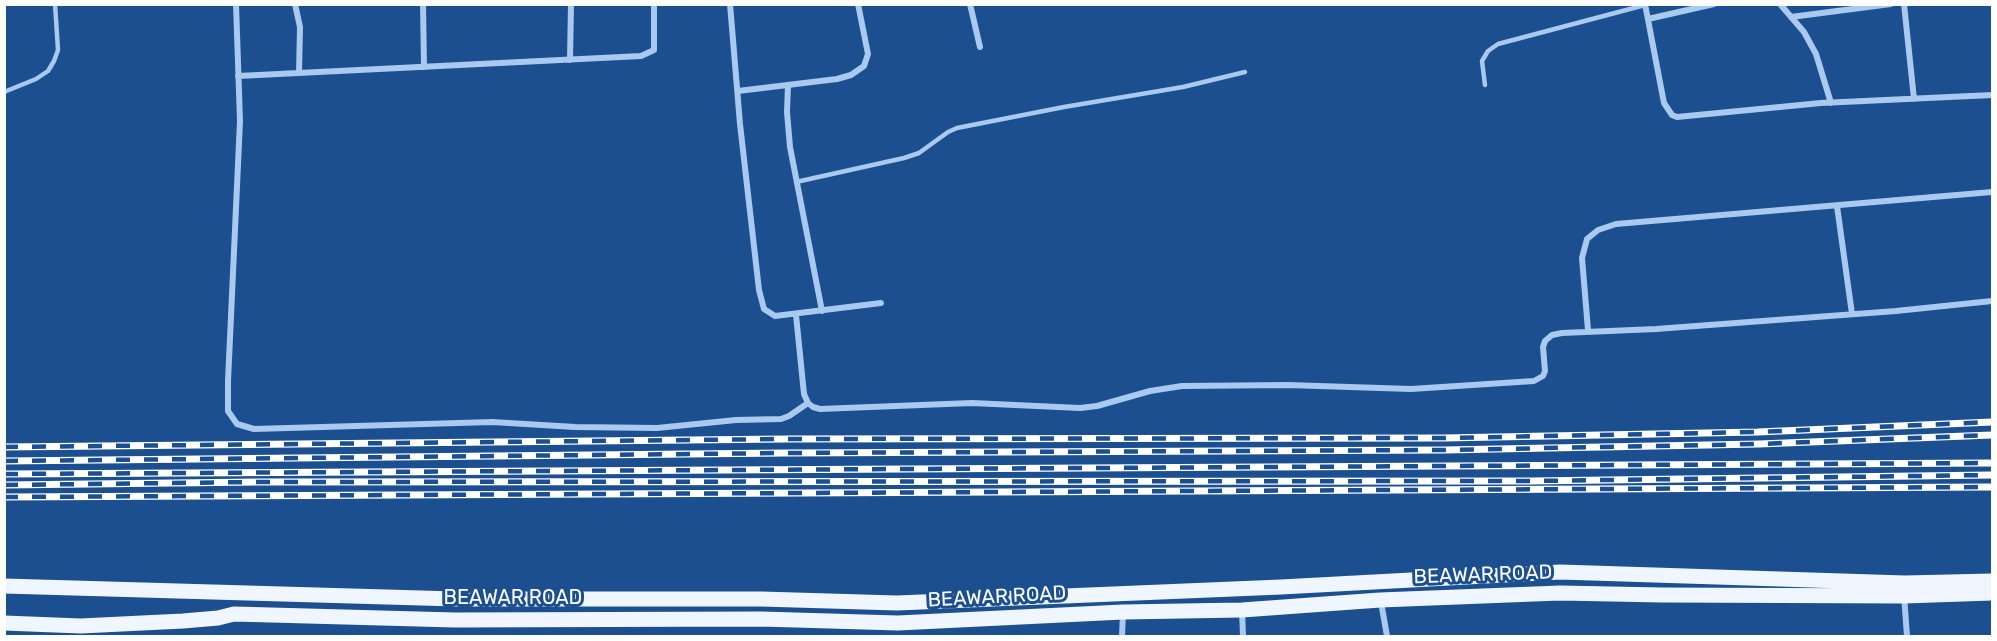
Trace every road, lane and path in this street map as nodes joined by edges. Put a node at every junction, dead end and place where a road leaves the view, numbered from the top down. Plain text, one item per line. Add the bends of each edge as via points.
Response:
1 (55, 4) edge
2 (236, 4) edge
3 (295, 4) edge
4 (423, 4) edge
5 (571, 4) edge
6 (654, 4) edge
7 (730, 4) edge
8 (858, 4) edge
9 (970, 4) edge
10 (1714, 4) edge
11 (1780, 4) edge
12 (1891, 4) edge
13 (1904, 4) edge
14 (1645, 5) edge
15 (1791, 17) junction
16 (1648, 19) junction
17 (980, 46) dead end
18 (570, 60) junction
19 (424, 67) junction
20 (1245, 72) dead end
21 (299, 73) junction
22 (238, 76) junction
23 (788, 85) junction
24 (1485, 85) dead end
25 (738, 91) junction
26 (4, 92) edge
27 (1992, 95) edge
28 (1914, 99) junction
29 (1832, 103) junction
30 (796, 182) junction
31 (1992, 192) edge
32 (1837, 206) junction
33 (1992, 301) edge
34 (881, 303) dead end
35 (822, 311) junction
36 (1852, 314) junction
37 (796, 315) junction
38 (1588, 330) junction
39 (808, 403) junction
40 (1992, 581) edge
41 (4, 586) edge
42 (1904, 589) junction
43 (1992, 593) edge
44 (1380, 600) junction
45 (1242, 610) junction
46 (1123, 612) junction
47 (4, 623) edge
48 (1122, 636) edge
49 (1243, 636) edge
50 (1387, 636) edge
51 (1907, 636) edge

1 - 26 lane via 58,50 54,62 36,79
2 - 22 street
3 - 21 street via 300,27
4 - 19 street
5 - 18 street
6 - 18 street via 655,43 648,54
7 - 25 street
8 - 23 street via 868,54 864,66 837,79
9 - 17 street
10 - 16 street
11 - 15 street
12 - 15 street
13 - 28 street
14 - 16 street
14 - 24 lane via 1498,44 1482,61
15 - 29 street via 1816,54
16 - 29 street via 1664,103 1672,115
18 - 19 street
19 - 21 street
20 - 30 lane via 957,128 919,153
21 - 22 street
22 - 39 street via 240,121 228,381 228,411 237,424 254,429 492,422 657,428 781,419
23 - 25 street
23 - 30 street via 787,112
25 - 37 street via 761,302 768,314
27 - 28 street
28 - 29 street
30 - 35 street
31 - 32 street
32 - 36 street
32 - 38 street via 1616,224 1598,230 1587,239 1582,258
33 - 36 street
34 - 35 street
35 - 37 street
36 - 38 street
37 - 39 street via 802,382
38 - 39 street via 1547,338 1543,347 1544,376 1534,381 1411,389 1182,386 1080,408 972,403 820,409
40 - 42 main road, BEAWAR ROAD
41 - 42 main road, BEAWAR ROAD via 456,599 897,603 1560,572
42 - 43 main road, BEAWAR ROAD
42 - 44 main road, BEAWAR ROAD via 1673,595 1560,592
42 - 51 street
44 - 45 main road, BEAWAR ROAD
44 - 50 street
45 - 46 main road, BEAWAR ROAD
45 - 49 street
46 - 47 main road, BEAWAR ROAD via 898,623 761,619 455,620 234,614 81,626
46 - 48 street

